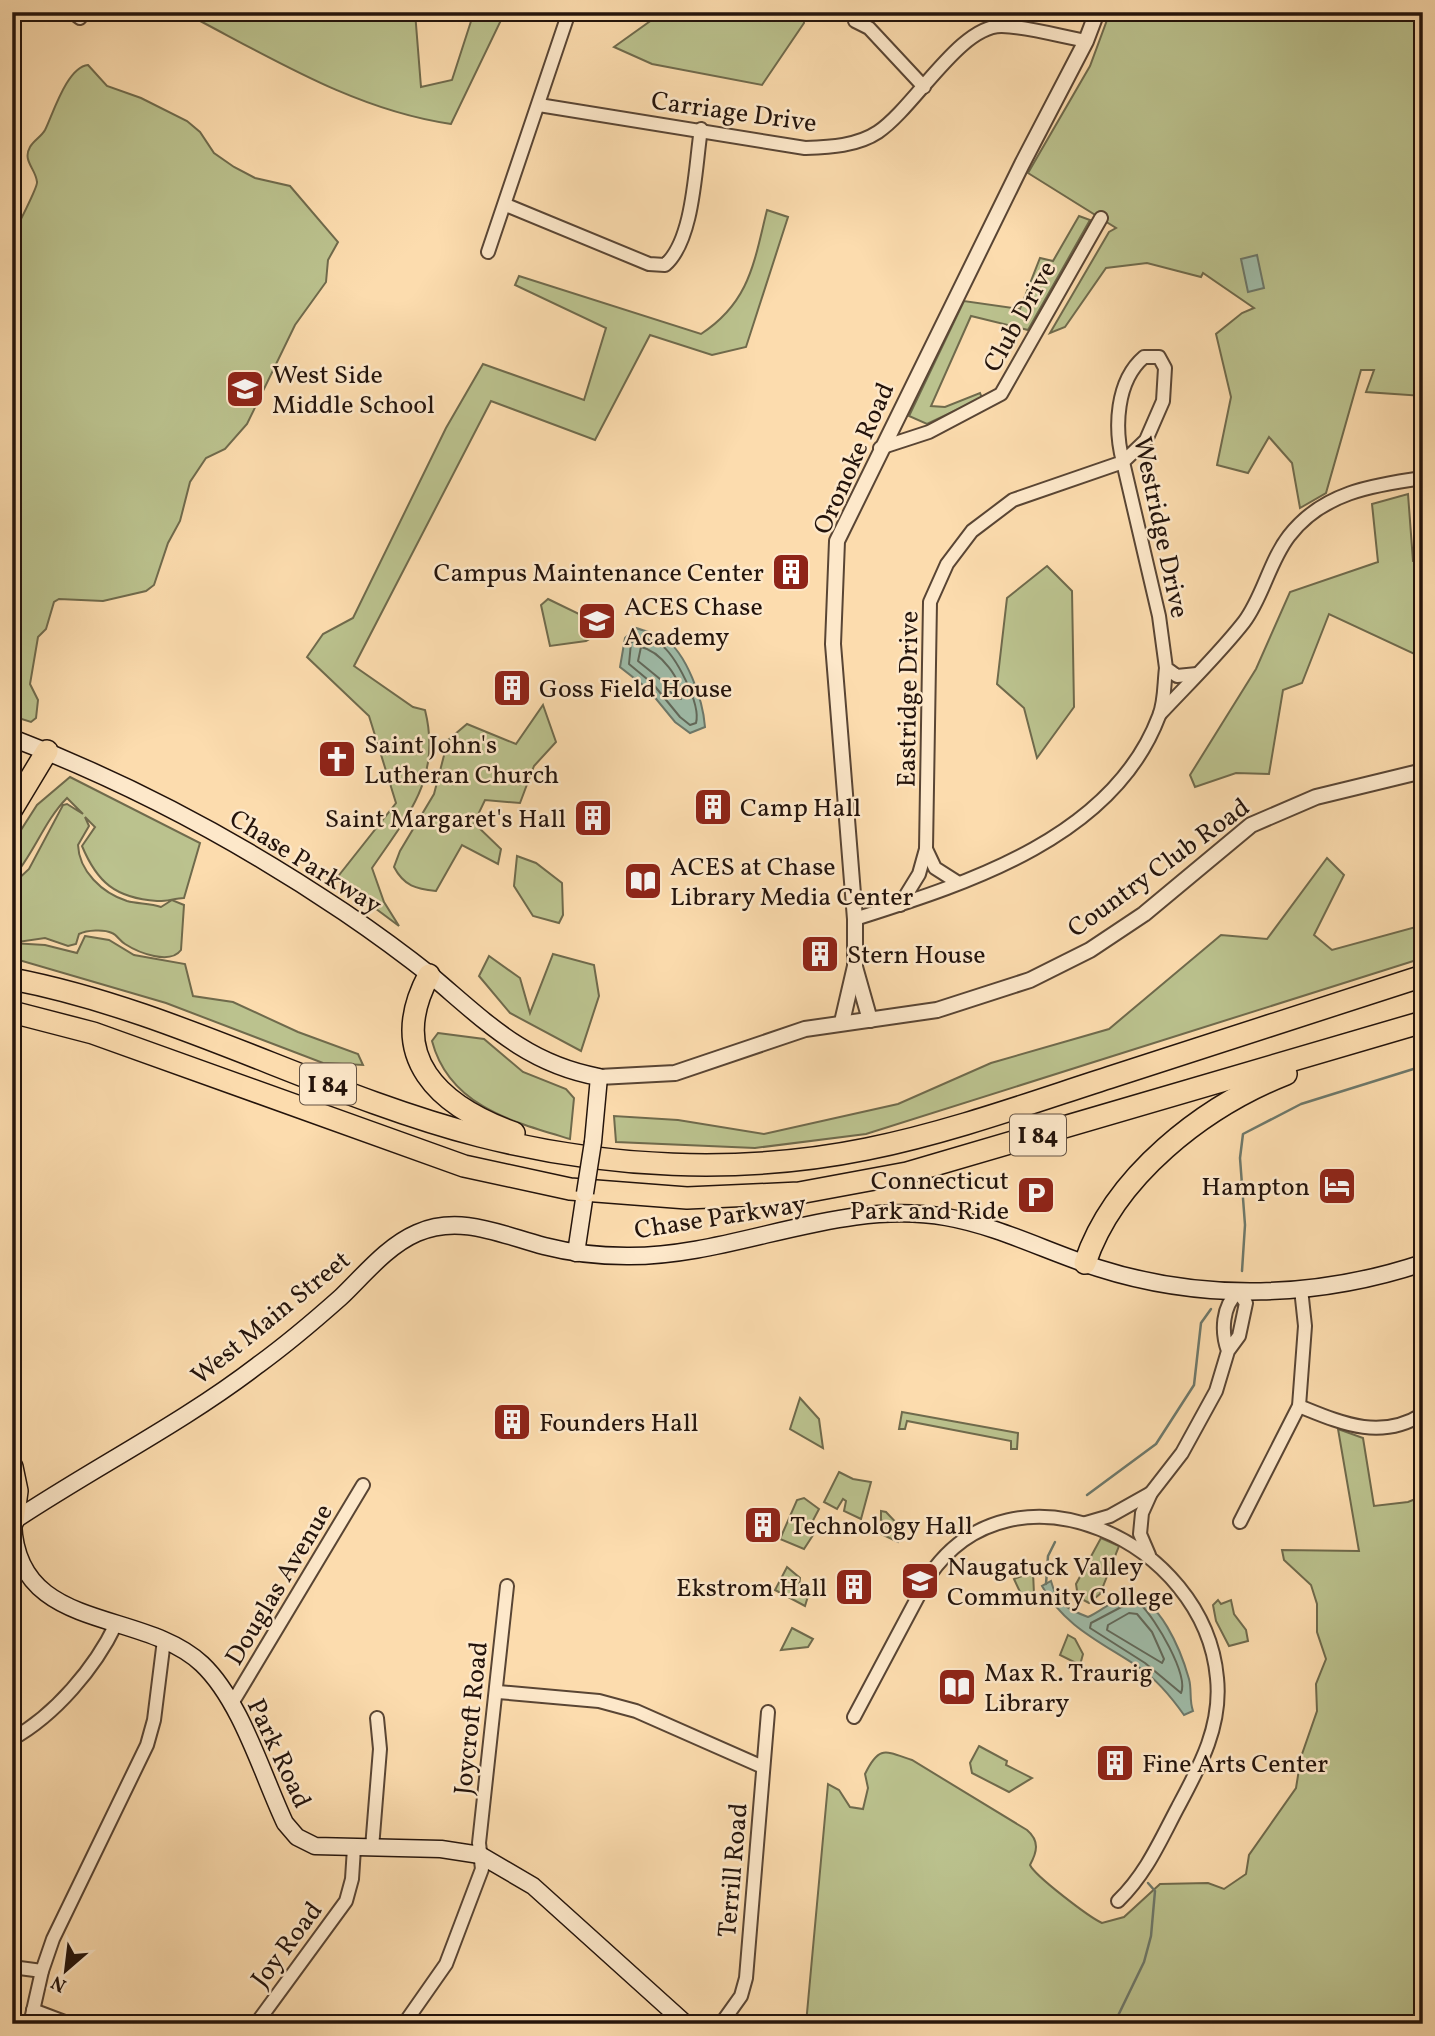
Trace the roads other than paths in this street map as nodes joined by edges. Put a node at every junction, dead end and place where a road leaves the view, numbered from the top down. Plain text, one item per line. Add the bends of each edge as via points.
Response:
1 (569, 12) edge
2 (1097, 12) edge
3 (855, 21) dead end
4 (1086, 41) junction
5 (924, 88) junction
6 (539, 104) junction
7 (701, 129) junction
8 (506, 205) junction
9 (1101, 218) dead end
10 (488, 252) dead end
11 (1122, 394) joint
12 (880, 448) junction
13 (1123, 462) junction
14 (1423, 478) edge
15 (1167, 668) junction
16 (1197, 674) junction
17 (1160, 714) junction
18 (12, 738) edge
19 (47, 751) junction
20 (1423, 771) edge
21 (12, 809) edge
22 (926, 849) junction
23 (957, 882) junction
24 (900, 905) junction
25 (855, 919) junction
26 (855, 966) junction
27 (429, 975) junction
28 (1423, 976) edge
29 (12, 979) edge
30 (12, 1012) edge
31 (870, 1020) junction
32 (842, 1022) junction
33 (1423, 1024) edge
34 (599, 1077) junction
35 (650, 1163) junction
36 (576, 1253) junction
37 (1423, 1263) edge
38 (1085, 1264) junction
39 (1301, 1289) junction
40 (1238, 1292) junction
41 (1228, 1351) junction
42 (1299, 1406) junction
43 (1423, 1414) edge
44 (12, 1467) edge
45 (363, 1485) dead end
46 (1151, 1493) junction
47 (13, 1522) edge
48 (1240, 1522) dead end
49 (1086, 1523) junction
50 (1150, 1556) junction
51 (507, 1586) dead end
52 (116, 1625) junction
53 (164, 1640) junction
54 (498, 1692) junction
55 (232, 1705) junction
56 (768, 1712) dead end
57 (853, 1717) dead end
58 (377, 1718) dead end
59 (12, 1739) edge
60 (762, 1768) junction
61 (354, 1848) junction
62 (372, 1848) junction
63 (480, 1855) junction
64 (1118, 1901) dead end
65 (12, 1967) edge
66 (42, 1971) junction
67 (33, 2010) junction
68 (30, 2024) edge
69 (70, 2024) edge
70 (256, 2024) edge
71 (404, 2024) edge
72 (686, 2024) edge
73 (721, 2024) edge

1 - 6 street
2 - 4 street, Oronoke Road
3 - 5 street via 869,28
4 - 5 street, Carriage Drive via 1000,26 982,30 967,39
4 - 12 street, Oronoke Road
5 - 7 street, Carriage Drive via 903,113 876,134 839,146 805,148
6 - 7 street, Carriage Drive
6 - 8 street
7 - 8 street via 685,233 676,256 665,265 649,264
8 - 10 street
9 - 12 street, Club Drive via 1001,394 929,432
11 - 13 street, Westridge Drive via 1117,440
11 - 13 street, Eastridge Drive via 1132,367 1144,356 1159,357 1165,369 1163,401 1146,440
12 - 25 street, Oronoke Road via 837,541 833,644
13 - 15 street, Westridge Drive
13 - 22 street, Eastridge Drive via 1013,500 972,531 947,564 930,602
14 - 16 street via 1373,485 1330,500 1308,517 1288,537 1245,621
15 - 16 street via 1177,676
15 - 17 street, Westridge Drive
16 - 17 street
17 - 23 street, Westridge Drive via 1136,759 1077,822 1038,848
18 - 19 main road, Chase Parkway
19 - 21 highway
19 - 27 main road, Chase Parkway via 206,828 320,896
20 - 31 street, Country Club Road via 1316,797 1251,825 1144,914 1053,970 937,1010
22 - 23 street via 935,868
22 - 24 street, Eastridge Drive via 919,874
23 - 24 street, Westridge Drive
24 - 25 street, Westridge Drive
25 - 26 street, Oronoke Road
26 - 31 street, Oronoke Road
26 - 32 street, Oronoke Road
27 - 34 main road, Chase Parkway via 528,1054
27 - 35 highway via 414,1009 411,1033 427,1073 447,1097 474,1115 525,1137
28 - 35 highway, I 84 via 901,1142 783,1161
29 - 35 highway, I 84 via 126,1010 475,1135 565,1154
30 - 33 highway, I 84 via 93,1032 464,1166 570,1189 687,1198 799,1193 907,1173
31 - 32 street, Country Club Road
32 - 34 street, Country Club Road via 789,1033 675,1073
33 - 38 highway via 1282,1075 1206,1118 1171,1144 1125,1191 1096,1234
34 - 36 main road, bridge
36 - 38 main road, Chase Parkway via 666,1254 854,1218 922,1214 991,1229
36 - 47 main road, West Main Street via 472,1226 416,1234 245,1375
37 - 39 main road, Chase Parkway via 1365,1279
38 - 40 main road, Chase Parkway via 1154,1282
39 - 40 main road, Chase Parkway
39 - 42 street via 1305,1325
40 - 41 street via 1226,1310
40 - 41 street via 1245,1312 1238,1341
41 - 46 street via 1216,1391 1200,1421
42 - 43 street via 1371,1430 1410,1422
42 - 48 street
44 - 47 highway via 17,1491
45 - 55 street, Douglas Avenue
46 - 49 street via 1110,1516
46 - 50 street via 1142,1513 1140,1534
47 - 52 main road, Park Road via 15,1549 44,1593 76,1612
49 - 50 street
49 - 57 street via 1012,1520 977,1531 944,1555 923,1585
50 - 64 street via 1178,1582 1202,1622 1213,1651 1217,1706 1202,1762 1144,1872
51 - 54 street, Joycroft Road
52 - 53 main road, Park Road
52 - 59 street via 92,1664 61,1699
53 - 55 main road, Park Road via 200,1662
53 - 66 street via 147,1745 63,1916
54 - 60 street via 599,1701 636,1711
54 - 63 street, Joycroft Road
55 - 61 main road, Park Road via 289,1829 315,1846
56 - 60 street, Terrill Road
58 - 62 street via 380,1749
60 - 73 street, Terrill Road via 746,1978 741,1996
61 - 62 main road, Park Road
61 - 70 street, Joy Road via 346,1901
62 - 63 main road, Park Road
63 - 71 street, Joycroft Road via 482,1869 446,1964
63 - 72 main road, Park Road via 533,1886
65 - 66 street
66 - 67 street
67 - 68 street
67 - 69 street

